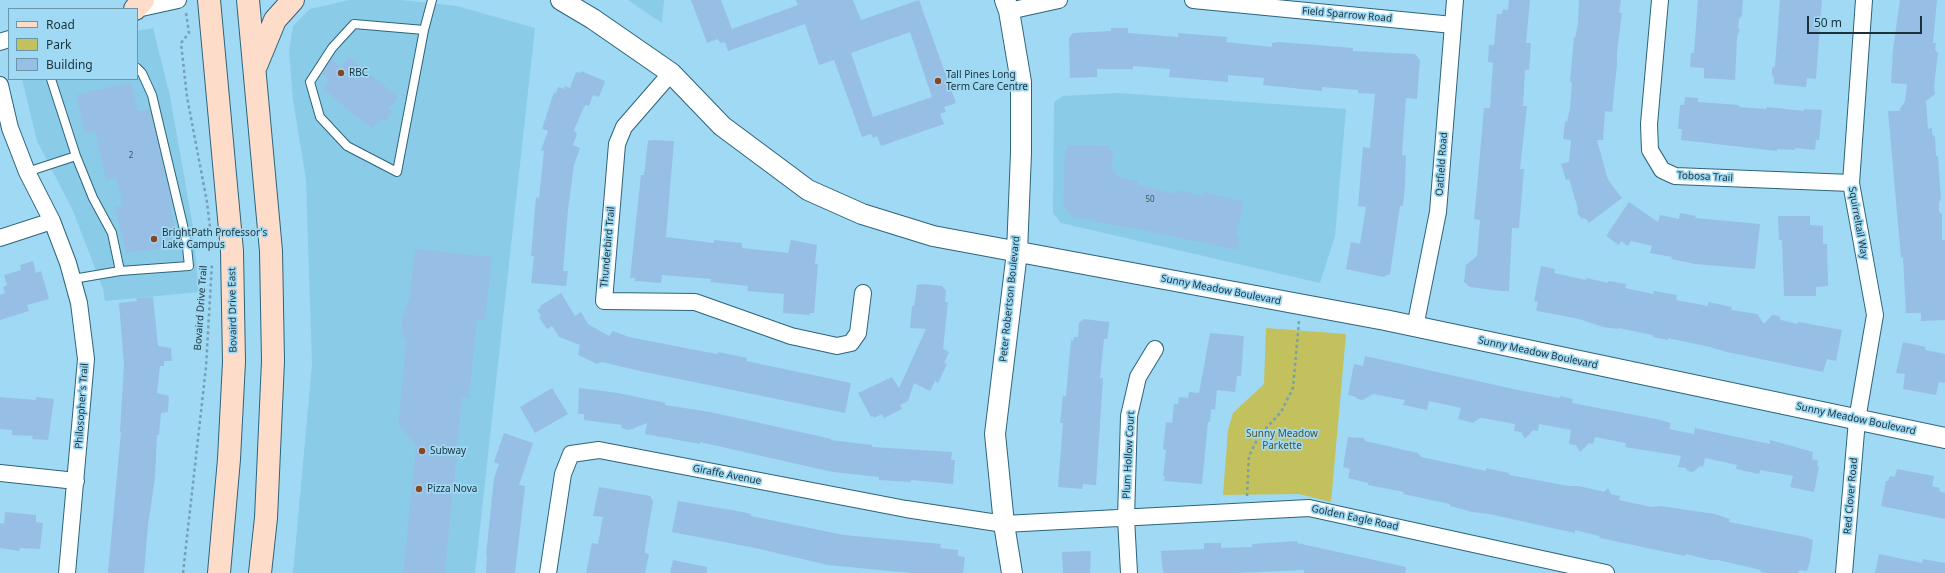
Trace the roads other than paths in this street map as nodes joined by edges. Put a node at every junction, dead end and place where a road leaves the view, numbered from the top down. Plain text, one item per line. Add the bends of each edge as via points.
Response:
1 (143, 0) edge
2 (209, 0) edge
3 (248, 0) edge
4 (293, 0) edge
5 (432, 0) edge
6 (560, 0) edge
7 (1059, 0) edge
8 (1193, 0) edge
9 (1455, 0) edge
10 (1660, 0) edge
11 (1864, 0) edge
12 (182, 3) edge
13 (1007, 6) edge
14 (137, 8) edge
15 (138, 9) edge
16 (1453, 25) junction
17 (424, 30) junction
18 (138, 69) edge
19 (255, 69) junction
20 (671, 73) junction
21 (51, 80) edge
22 (0, 85) edge
23 (76, 156) junction
24 (27, 172) junction
25 (1851, 183) junction
26 (52, 221) junction
27 (0, 238) edge
28 (1017, 252) junction
29 (120, 271) junction
30 (73, 279) junction
31 (863, 293) dead end
32 (1415, 327) junction
33 (1155, 349) dead end
34 (1857, 420) junction
35 (1945, 438) edge
36 (0, 473) edge
37 (76, 481) junction
38 (1126, 518) junction
39 (1004, 524) junction
40 (67, 573) edge
41 (219, 573) edge
42 (260, 573) edge
43 (548, 573) edge
44 (1012, 573) edge
45 (1129, 573) edge
46 (1606, 573) edge
47 (1844, 573) edge

1 - 14 main road
2 - 41 main road, Bovaird Drive East via 232,250 234,362
3 - 19 main road
4 - 19 main road via 275,20
5 - 17 lane
6 - 20 street, Sunny Meadow Boulevard
7 - 13 street
8 - 16 street, Field Sparrow Road
9 - 16 street, Oatfield Road
10 - 25 street, Tobosa Trail via 1649,124 1650,150 1662,170 1675,176
11 - 25 street, Squirreltail Way
12 - 15 street
13 - 28 street, Peter Robertson Boulevard via 1021,82
16 - 32 street, Oatfield Road via 1438,212
17 - 17 lane via 416,75 397,172 347,146 320,117 310,82 332,48 354,24
18 - 29 lane via 152,95 186,238 189,266
19 - 42 main road via 271,251 273,361 266,518
20 - 28 street, Sunny Meadow Boulevard via 722,126 808,190 862,214 933,236
20 - 31 street, Thunderbird Trail via 624,127 617,144 604,301 695,302 792,336 837,346 851,343 858,333
21 - 23 lane
22 - 24 street, Philosopher's Trail via 10,128
23 - 24 lane
23 - 29 lane via 93,198 112,233
24 - 26 street, Philosopher's Trail
25 - 34 street, Squirreltail Way via 1875,315
26 - 27 street
26 - 30 street, Philosopher's Trail
28 - 32 street, Sunny Meadow Boulevard
28 - 39 street, Peter Robertson Boulevard via 995,434
29 - 30 lane
30 - 37 street, Philosopher's Trail via 79,303 86,360
32 - 34 street, Sunny Meadow Boulevard
33 - 38 street, Plum Hollow Court via 1138,378 1129,416
34 - 35 street, Sunny Meadow Boulevard
34 - 47 street, Red Clover Road
36 - 37 street
37 - 40 street, Philosopher's Trail
38 - 39 street, Golden Eagle Road
38 - 45 street, Plum Hollow Court
38 - 46 street, Golden Eagle Road via 1309,508
39 - 43 street, Giraffe Avenue via 906,509 599,450 571,454 563,474
39 - 44 street, Peter Robertson Boulevard

